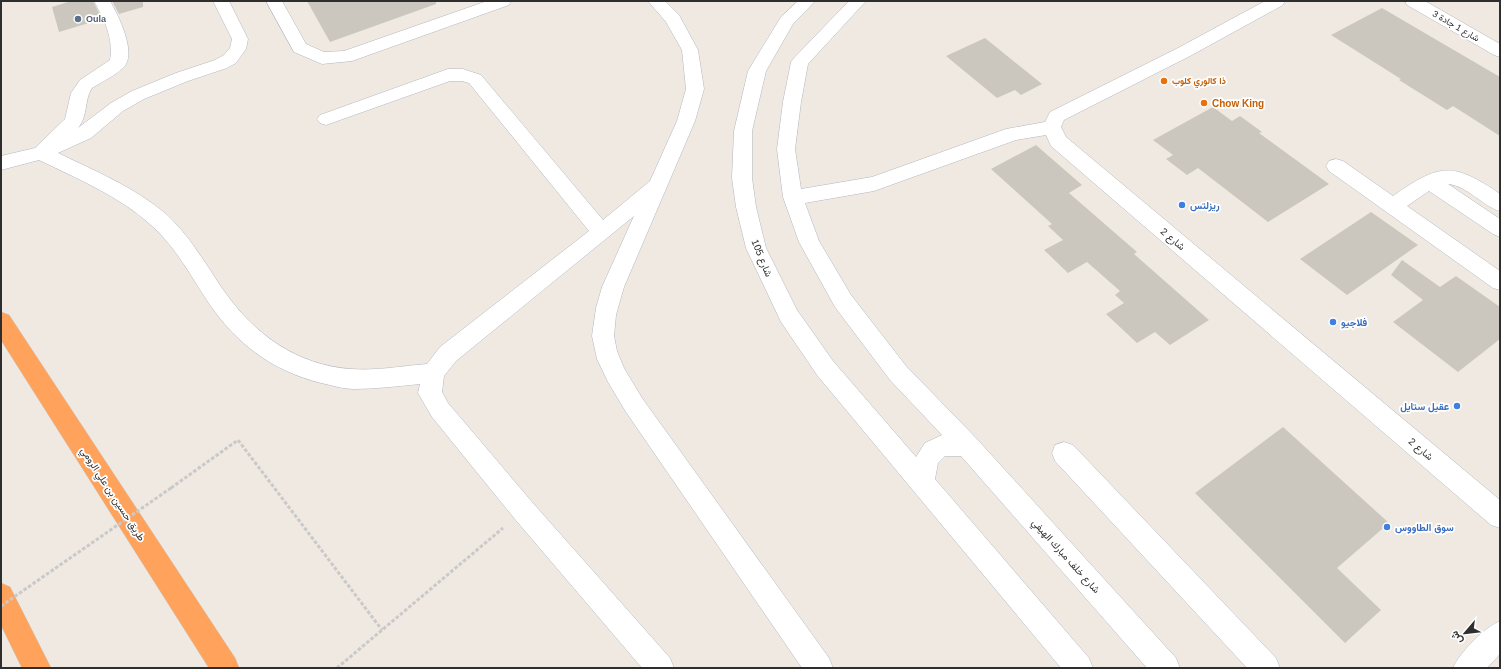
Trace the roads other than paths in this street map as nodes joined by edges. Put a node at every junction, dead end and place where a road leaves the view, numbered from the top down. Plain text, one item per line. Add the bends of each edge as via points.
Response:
1 (102, 1) edge
2 (221, 1) edge
3 (274, 1) edge
4 (503, 1) edge
5 (656, 1) edge
6 (807, 1) edge
7 (858, 1) edge
8 (1277, 1) edge
9 (1413, 1) edge
10 (1500, 51) edge
11 (326, 119) dead end
12 (1052, 127) junction
13 (41, 153) junction
14 (1, 163) edge
15 (1336, 166) dead end
16 (1430, 182) junction
17 (659, 184) junction
18 (793, 197) junction
19 (1500, 204) edge
20 (1393, 206) junction
21 (1500, 229) edge
22 (602, 232) junction
23 (1500, 282) edge
24 (1, 321) edge
25 (433, 373) junction
26 (967, 445) junction
27 (1064, 453) dead end
28 (922, 482) junction
29 (1500, 516) edge
30 (1, 596) edge
31 (1500, 634) edge
32 (37, 668) edge
33 (225, 668) edge
34 (660, 668) edge
35 (820, 668) edge
36 (1079, 668) edge
37 (1166, 668) edge
38 (1266, 668) edge
39 (1468, 668) edge

1 - 13 street via 113,21 121,55 118,63 86,84 80,93 73,122
2 - 13 street via 240,39 238,49 230,59 138,95 117,107 84,133
3 - 4 street via 300,48 322,58 346,57
5 - 17 street via 673,19 690,50 695,89 686,121
6 - 28 street, شارع 105 via 787,21 758,71 743,131 742,178 746,208 756,248 788,316 825,368
7 - 18 street via 800,62 786,149
8 - 12 street via 1184,52 1056,116
9 - 10 street, شارع 1 جادة 3
11 - 22 street via 448,75 463,75 476,79
12 - 18 street via 1013,134 874,184
12 - 29 street, شارع 2 via 1058,141
13 - 14 street
13 - 25 street via 117,191 159,221 178,242 226,310 251,339 283,361 315,372 353,379
15 - 20 street
16 - 19 street via 1447,177 1459,180 1470,184
16 - 20 street
16 - 21 street
17 - 22 street
17 - 35 street via 613,287 605,311 604,343 616,376 634,404
18 - 26 street via 809,242 843,301 898,373
20 - 23 street
22 - 25 street via 448,354
24 - 33 highway, طريق حسين بن علي الرومي
25 - 34 street via 430,393 440,410
26 - 28 street via 949,443 933,450 923,465
26 - 37 street, شارع خلف مبارك الهيفي
27 - 38 street
28 - 36 street
30 - 32 highway
31 - 39 street

